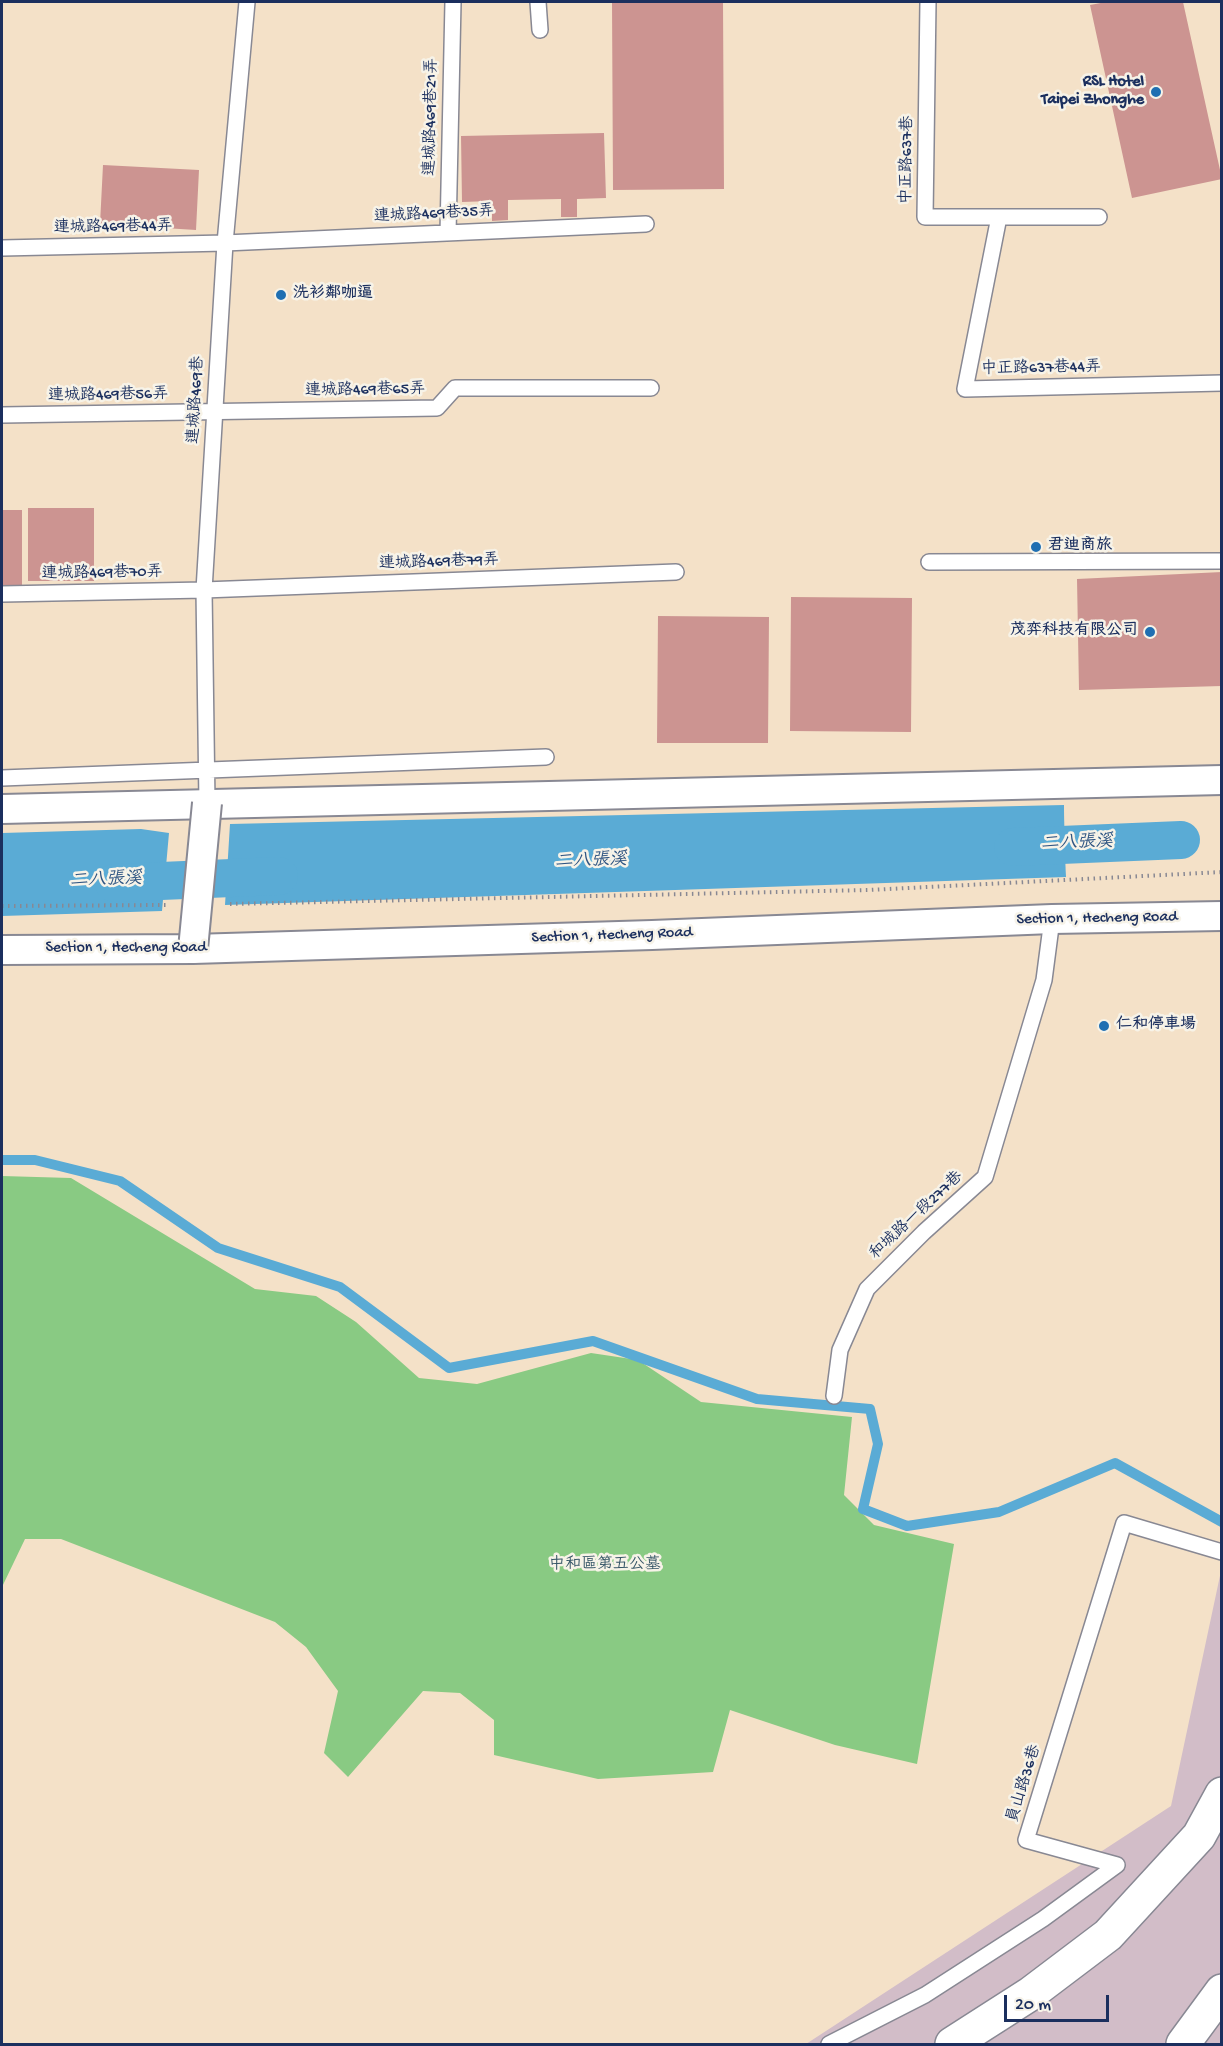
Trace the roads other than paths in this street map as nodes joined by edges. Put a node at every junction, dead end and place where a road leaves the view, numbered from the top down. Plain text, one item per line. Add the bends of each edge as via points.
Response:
1 (247, 2) edge
2 (453, 2) edge
3 (538, 2) edge
4 (928, 2) edge
5 (540, 30) dead end
6 (999, 217) junction
7 (1099, 217) dead end
8 (646, 224) dead end
9 (448, 233) junction
10 (225, 243) junction
11 (2, 248) edge
12 (1221, 383) edge
13 (651, 388) dead end
14 (214, 412) junction
15 (2, 415) edge
16 (1221, 561) edge
17 (929, 562) dead end
18 (676, 572) dead end
19 (204, 590) junction
20 (2, 594) edge
21 (546, 757) dead end
22 (206, 769) junction
23 (2, 778) edge
24 (1221, 780) edge
25 (207, 802) junction
26 (2, 809) edge
27 (1221, 916) edge
28 (1052, 919) junction
29 (193, 949) junction
30 (2, 950) edge
31 (834, 1396) dead end
32 (1221, 1552) edge
33 (1221, 1794) edge
34 (1221, 1990) edge
35 (830, 2044) edge
36 (952, 2044) edge
37 (1183, 2044) edge

1 - 10 lane, 連城路469巷
2 - 9 lane, 連城路469巷21弄
3 - 5 lane
4 - 6 lane, 中正路637巷 via 925,217
6 - 7 lane, 中正路637巷
6 - 12 lane, 中正路637巷44弄 via 965,389
8 - 9 lane, 連城路469巷35弄
9 - 10 lane, 連城路469巷35弄
10 - 11 lane, 連城路469巷44弄
10 - 14 lane, 連城路469巷
13 - 14 lane, 連城路469巷65弄 via 454,388 437,408
14 - 15 lane, 連城路469巷56弄
14 - 19 lane, 連城路469巷
16 - 17 lane
18 - 19 lane, 連城路469巷79弄
19 - 20 lane, 連城路469巷70弄
19 - 22 lane, 連城路469巷
21 - 22 lane
22 - 23 lane
22 - 25 lane, 連城路469巷
24 - 25 street
25 - 26 street
25 - 29 street, bridge
27 - 28 street, Section 1, Hecheng Road
28 - 29 street, Section 1, Hecheng Road
28 - 31 lane, 和城路一段277巷 via 1044,980 985,1177 867,1289 840,1350
29 - 30 street, Section 1, Hecheng Road
32 - 35 lane, 員山路36巷 via 1124,1523 1026,1840 1118,1865 925,1995
33 - 36 highway via 1199,1836 1108,1935 1030,1994
34 - 37 highway

